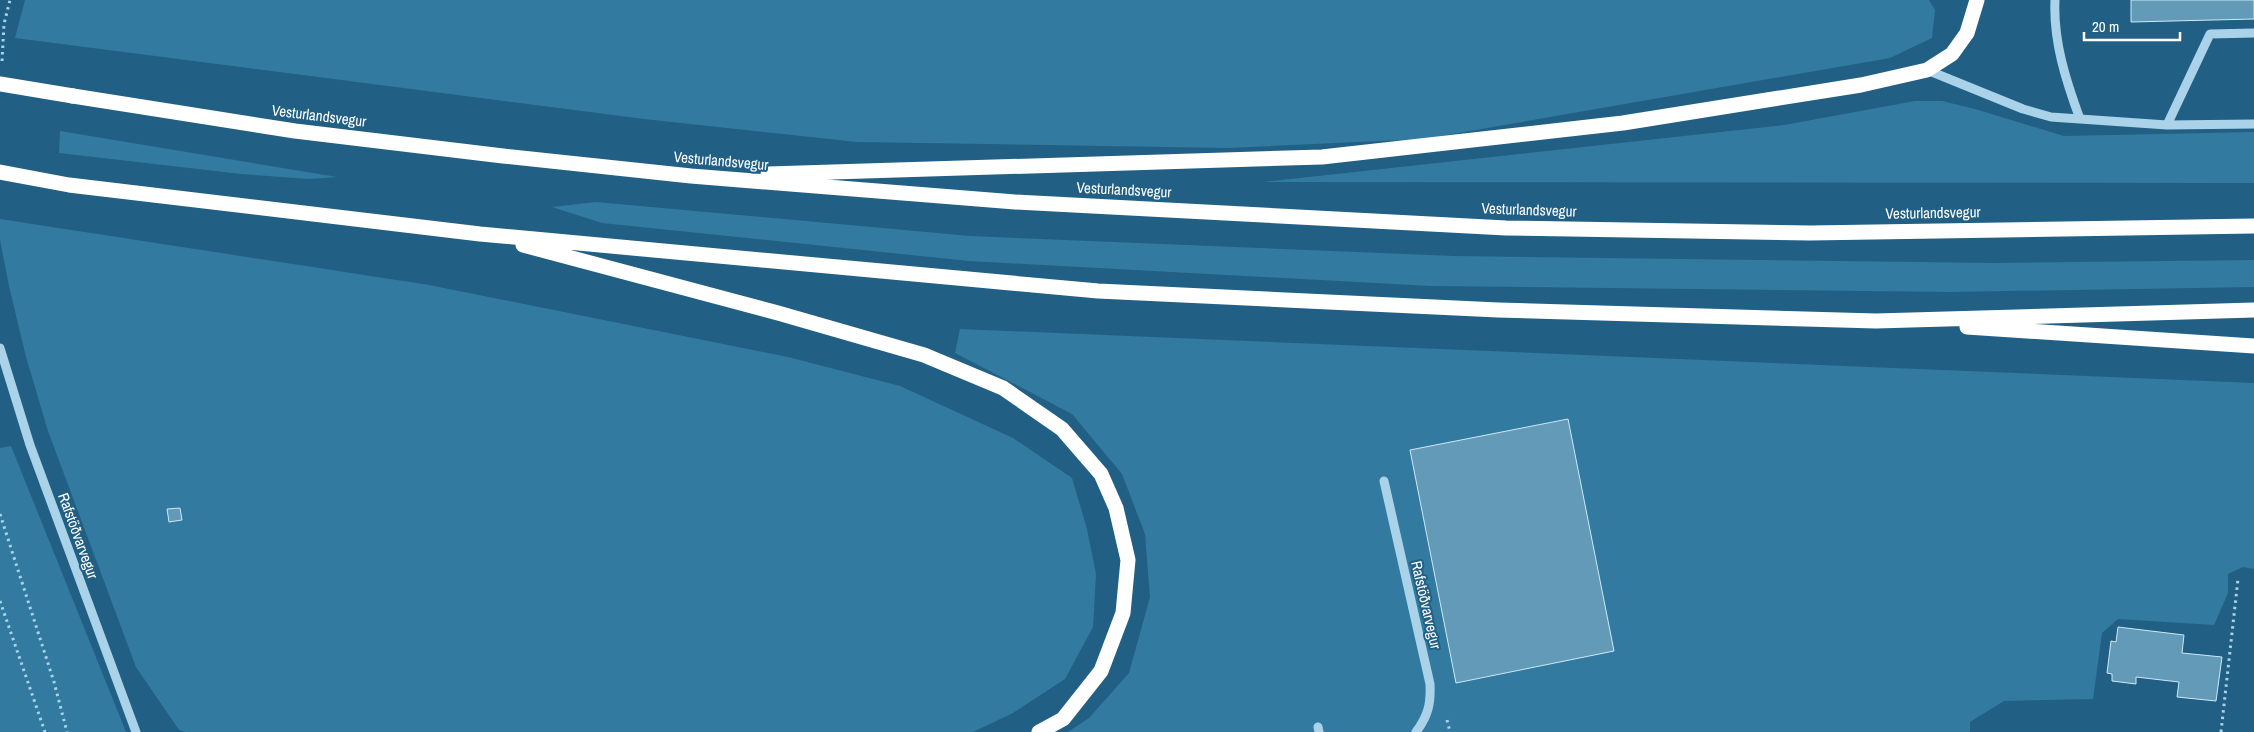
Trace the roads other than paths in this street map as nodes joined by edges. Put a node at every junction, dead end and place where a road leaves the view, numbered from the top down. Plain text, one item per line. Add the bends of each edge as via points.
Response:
1 (1977, 0) edge
2 (2055, 0) edge
3 (2254, 33) edge
4 (1927, 70) junction
5 (1, 77) edge
6 (2080, 119) junction
7 (2254, 124) edge
8 (2167, 125) junction
9 (0, 172) edge
10 (692, 176) junction
11 (2254, 226) edge
12 (480, 234) junction
13 (2254, 310) edge
14 (1876, 321) junction
15 (2254, 346) edge
16 (0, 348) edge
17 (1384, 481) dead end
18 (136, 732) edge
19 (1039, 732) edge
20 (1416, 732) edge

1 - 4 highway via 1967,33 1952,54
2 - 6 street via 2058,45
3 - 8 street via 2210,34
4 - 6 street via 2023,109 2051,117
4 - 10 highway via 1861,85 1623,123 1322,156
5 - 10 highway, Vesturlandsvegur, bridge via 73,96 295,131
6 - 8 street
7 - 8 street
9 - 12 highway via 69,184
10 - 11 highway, Vesturlandsvegur via 1025,202 1506,228 1810,232
12 - 14 highway via 1098,291 1488,310
12 - 19 highway via 924,355 1003,388 1062,429 1101,474 1116,508 1128,560 1123,613 1100,671 1063,719
13 - 14 highway
14 - 15 highway
16 - 18 street, Rafstöðvarvegur via 30,446
17 - 20 street, Rafstöðvarvegur via 1430,684 1431,701 1426,719

